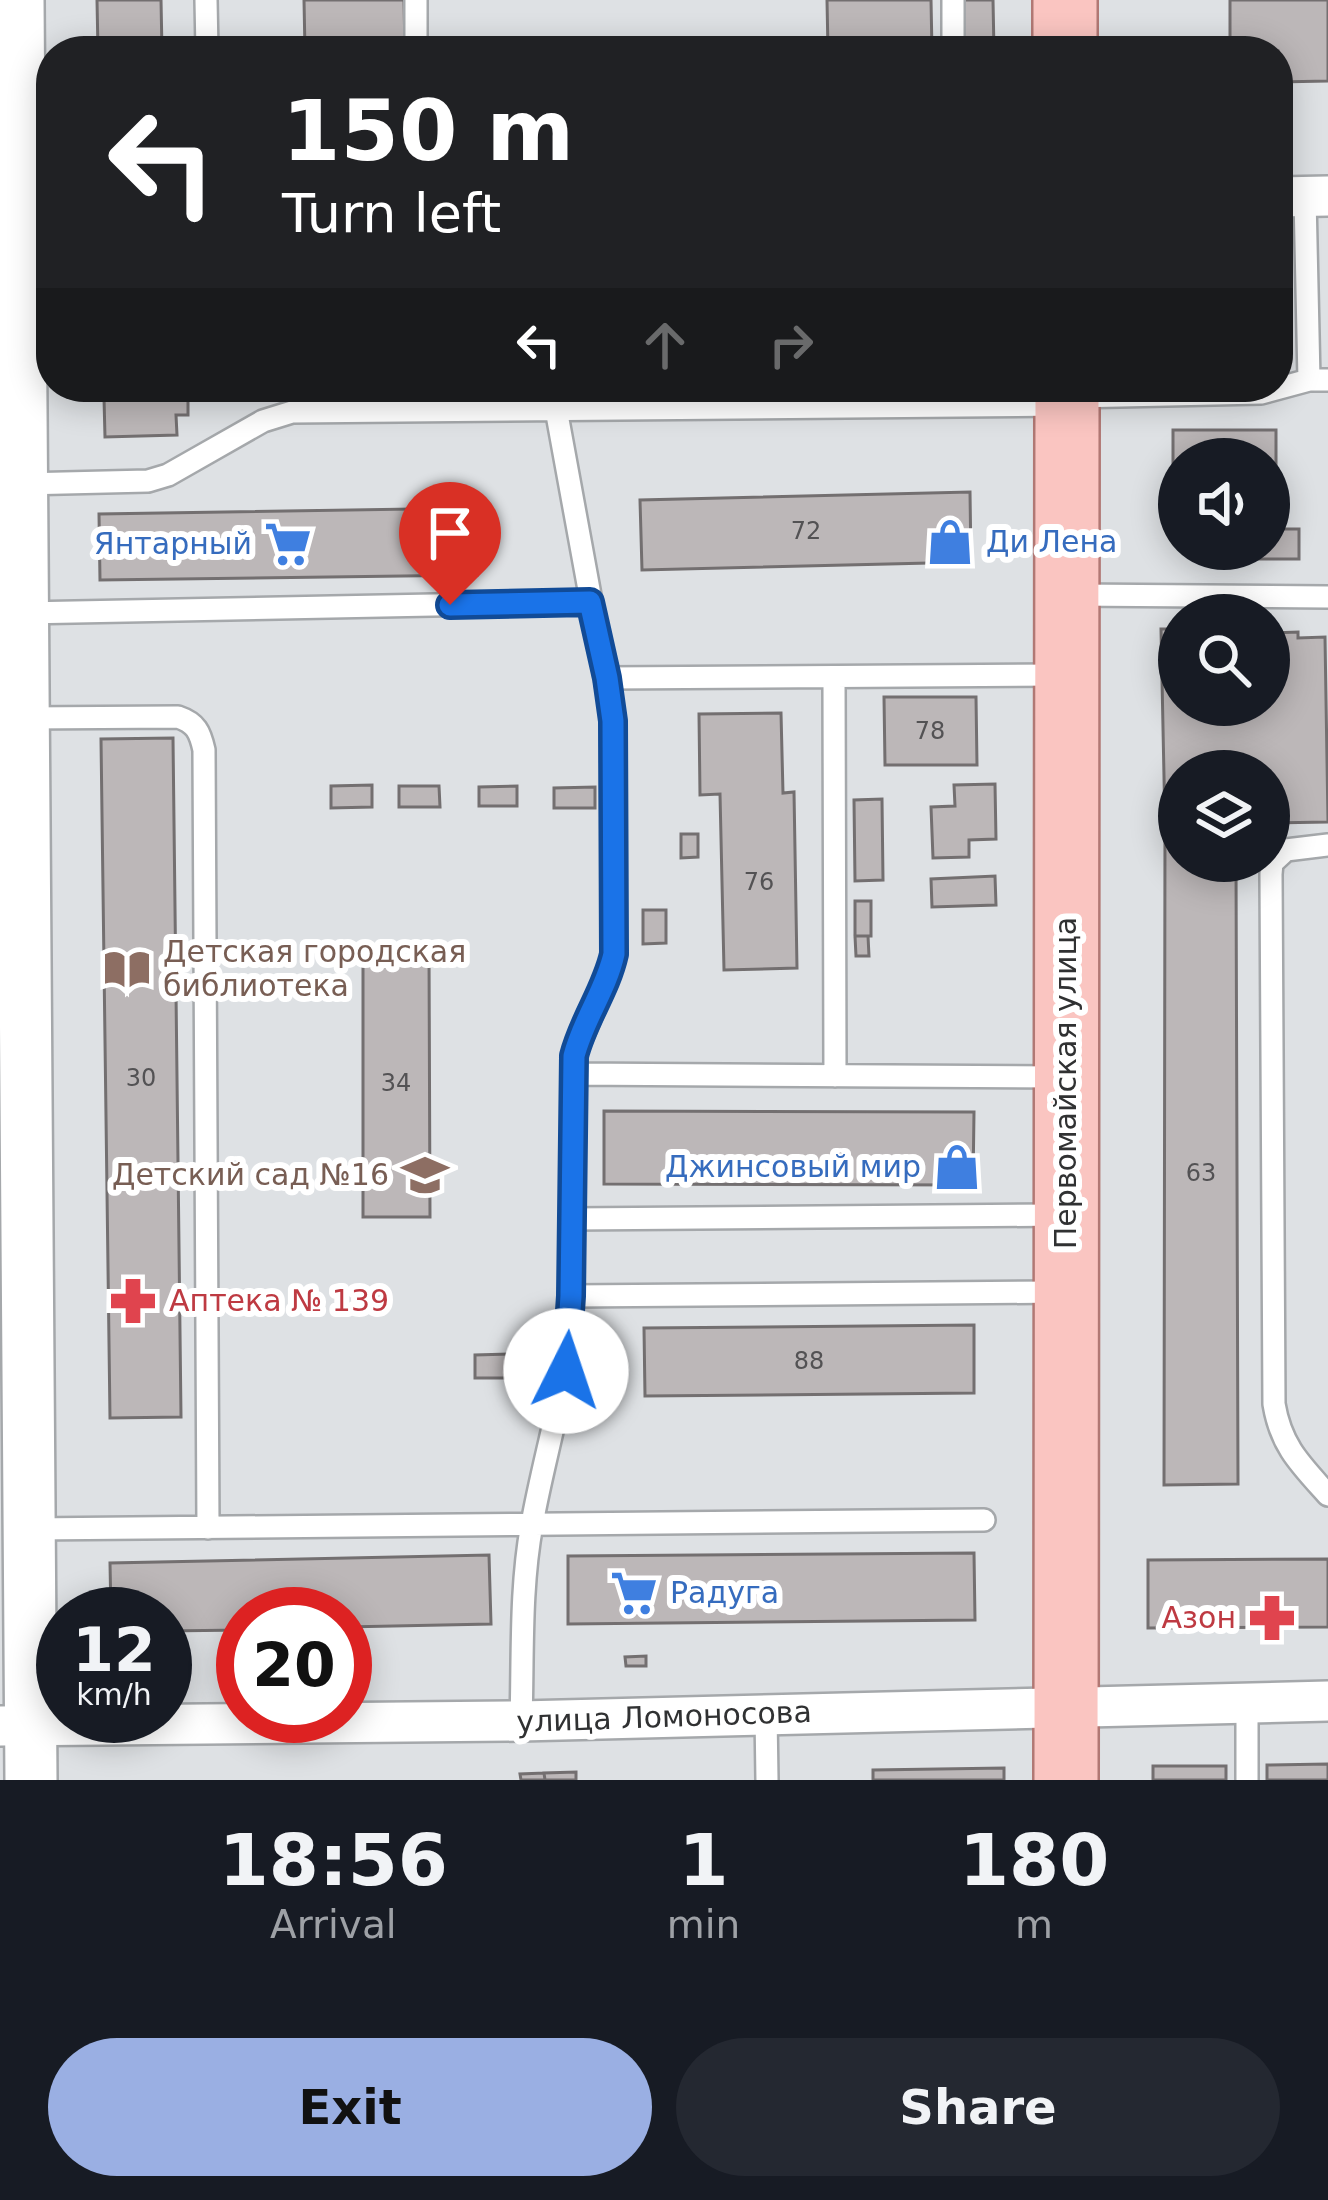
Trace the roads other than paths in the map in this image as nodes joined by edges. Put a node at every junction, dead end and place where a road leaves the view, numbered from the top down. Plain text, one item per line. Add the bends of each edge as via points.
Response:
1 (206, 0) edge
2 (416, 0) edge
3 (953, 0) edge
4 (1065, 0) edge
5 (12, 28) edge
6 (207, 36) edge
7 (416, 36) edge
8 (953, 36) edge
9 (1065, 36) edge
10 (1304, 197) edge
11 (35, 214) edge
12 (1318, 380) edge
13 (479, 402) edge
14 (555, 402) edge
15 (1067, 402) edge
16 (11, 484) edge
17 (1067, 595) junction
18 (1328, 597) edge
19 (590, 602) junction
20 (22, 613) junction
21 (1067, 674) junction
22 (835, 677) junction
23 (607, 678) junction
24 (23, 718) junction
25 (1328, 845) edge
26 (12, 875) edge
27 (572, 1074) junction
28 (836, 1076) junction
29 (1066, 1077) junction
30 (1066, 1215) junction
31 (571, 1220) junction
32 (1066, 1292) junction
33 (571, 1296) junction
34 (1328, 1495) edge
35 (23, 1496) junction
36 (984, 1520) dead end
37 (532, 1524) junction
38 (208, 1528) junction
39 (1328, 1701) edge
40 (1247, 1703) junction
41 (1066, 1707) junction
42 (766, 1714) junction
43 (521, 1721) junction
44 (15, 1726) edge
45 (32, 1780) edge
46 (767, 1780) edge
47 (1066, 1780) edge
48 (1246, 1780) edge

1 - 6 lane
2 - 7 lane
3 - 8 lane
4 - 9 main road
5 - 11 street
10 - 12 lane
11 - 16 street
13 - 16 lane via 292,412 148,481
14 - 19 lane
15 - 17 main road, Первомайская улица
16 - 20 street
17 - 18 lane
17 - 21 main road, Первомайская улица
19 - 20 lane
19 - 23 lane
20 - 24 street
21 - 22 lane
21 - 29 main road, Первомайская улица
22 - 23 lane
22 - 28 lane
23 - 27 lane via 614,954
24 - 26 street
24 - 38 lane via 178,717 191,722 204,750
25 - 34 lane via 1286,850 1270,874 1274,1404 1290,1453
26 - 35 street
27 - 28 lane
27 - 31 lane
28 - 29 lane
29 - 30 main road, Первомайская улица
30 - 31 lane
30 - 32 main road, Первомайская улица
31 - 33 lane
32 - 33 lane
32 - 41 main road, Первомайская улица
33 - 37 lane via 566,1371
35 - 38 lane
35 - 44 street
36 - 37 lane
37 - 38 lane
37 - 43 lane
39 - 40 street, улица Ломоносова
40 - 41 street, улица Ломоносова
40 - 48 lane
41 - 42 street, улица Ломоносова
41 - 47 main road, Первомайская улица
42 - 43 street, улица Ломоносова
42 - 46 lane
43 - 44 street, улица Ломоносова
44 - 45 street

